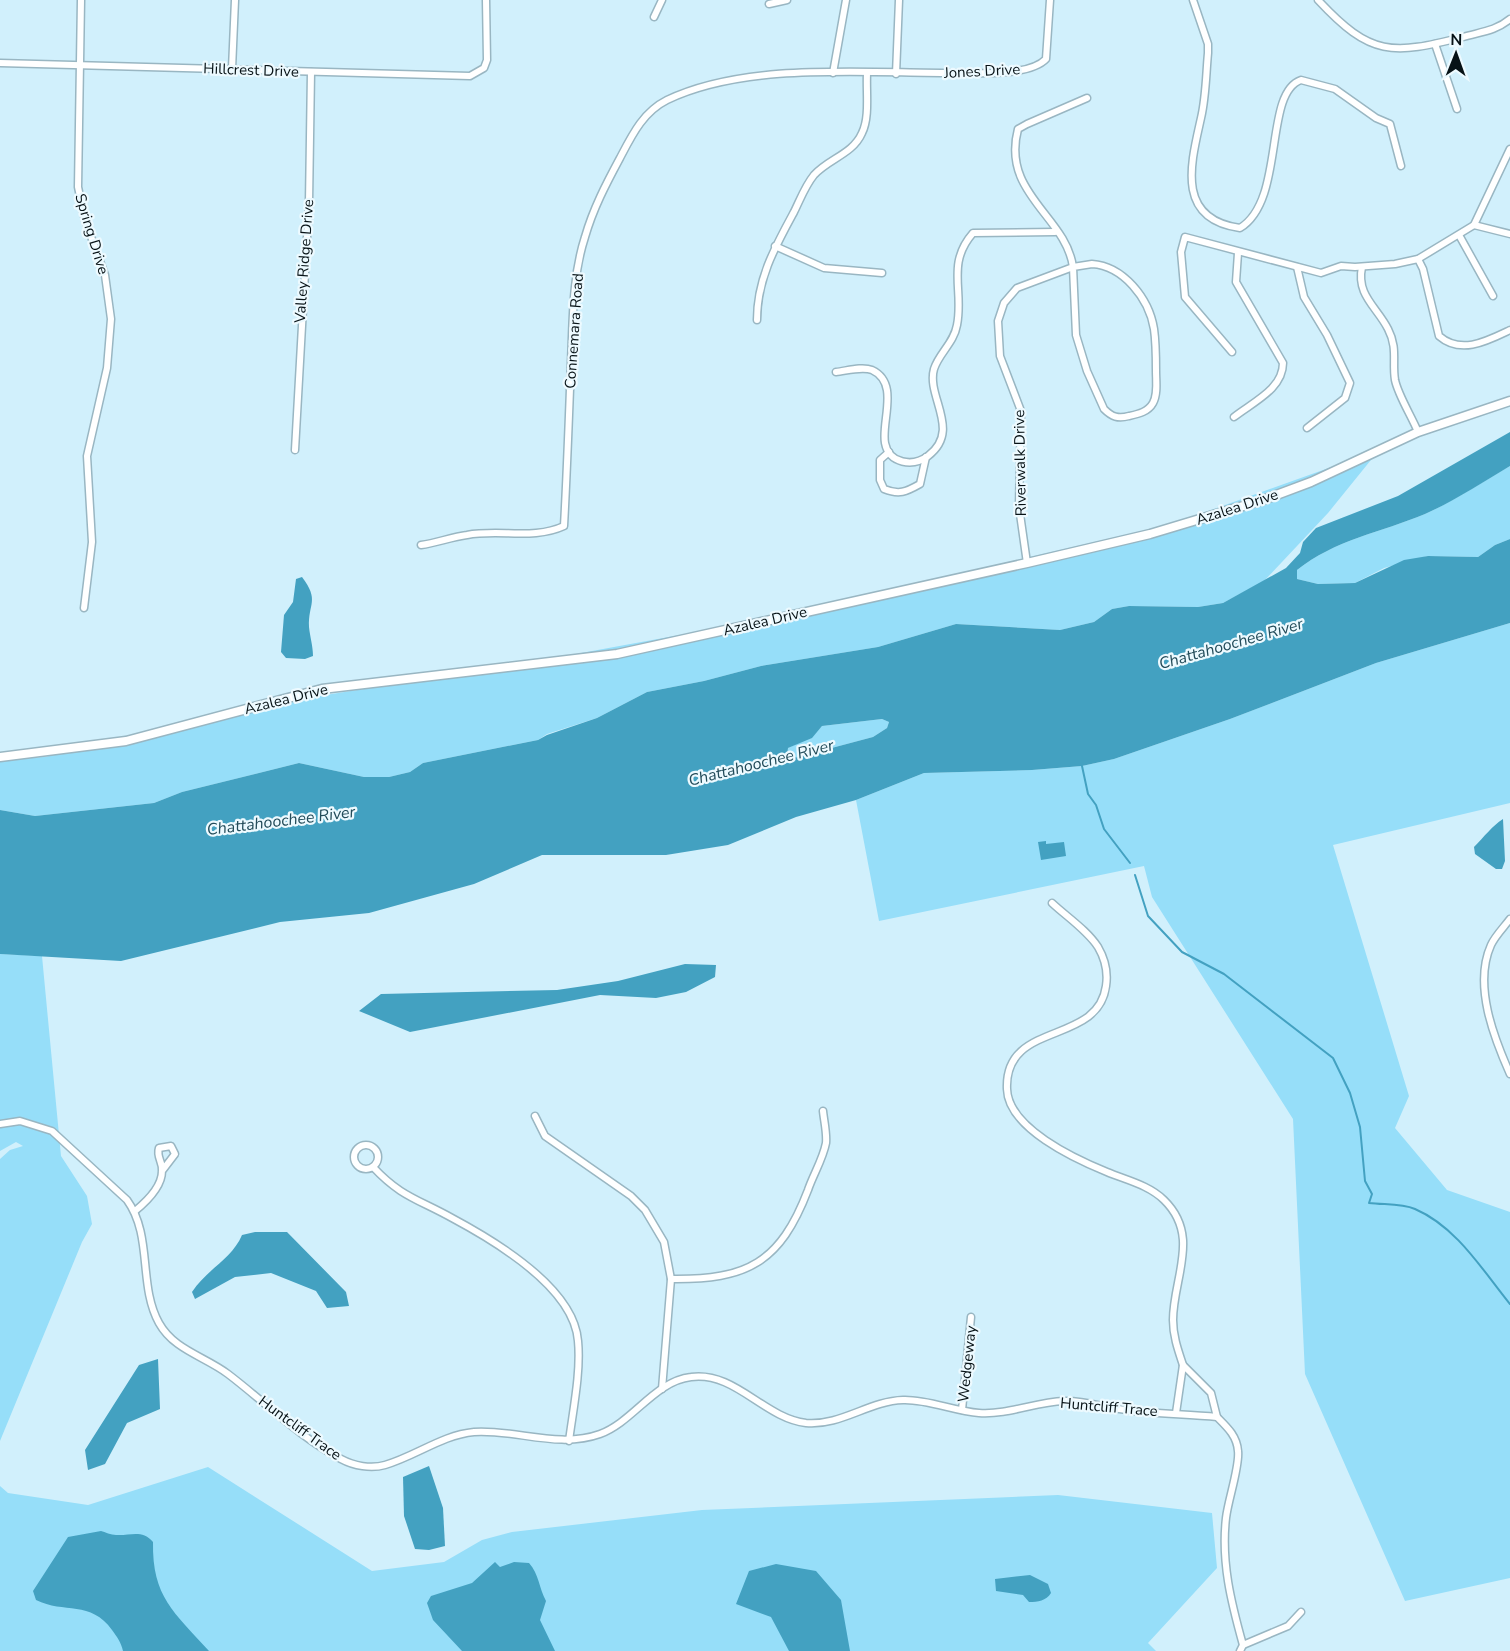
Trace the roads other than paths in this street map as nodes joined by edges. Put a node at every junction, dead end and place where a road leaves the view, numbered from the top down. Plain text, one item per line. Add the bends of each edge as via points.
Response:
1 (81, 0) edge
2 (235, 0) edge
3 (486, 0) edge
4 (662, 0) edge
5 (787, 0) edge
6 (846, 0) edge
7 (899, 0) edge
8 (1050, 0) edge
9 (1193, 0) edge
10 (1318, 0) edge
11 (769, 4) dead end
12 (654, 17) dead end
13 (1510, 19) edge
14 (1435, 44) junction
15 (0, 63) edge
16 (79, 65) junction
17 (232, 69) junction
18 (311, 72) junction
19 (833, 73) junction
20 (867, 74) junction
21 (894, 74) junction
22 (1087, 98) dead end
23 (1457, 109) dead end
24 (1510, 149) edge
25 (1401, 166) dead end
26 (1474, 225) junction
27 (1055, 232) junction
28 (1510, 234) edge
29 (1459, 235) junction
30 (775, 246) junction
31 (1238, 253) junction
32 (1418, 259) junction
33 (1073, 267) junction
34 (1297, 267) junction
35 (1362, 267) junction
36 (882, 273) dead end
37 (1493, 296) dead end
38 (757, 320) dead end
39 (1510, 330) edge
40 (1232, 351) dead end
41 (836, 372) dead end
42 (1510, 401) edge
43 (1234, 417) dead end
44 (1307, 428) dead end
45 (1418, 432) junction
46 (295, 450) dead end
47 (889, 452) junction
48 (926, 457) junction
49 (421, 545) dead end
50 (1027, 563) junction
51 (84, 608) dead end
52 (0, 757) edge
53 (1052, 903) dead end
54 (1510, 919) edge
55 (1510, 1074) edge
56 (823, 1111) dead end
57 (535, 1116) dead end
58 (0, 1124) edge
59 (373, 1167) junction
60 (162, 1171) dead end
61 (135, 1211) junction
62 (671, 1279) junction
63 (971, 1317) dead end
64 (1183, 1365) junction
65 (662, 1389) junction
66 (962, 1410) junction
67 (1176, 1413) junction
68 (1217, 1417) junction
69 (569, 1441) junction
70 (1301, 1612) dead end
71 (1241, 1648) edge

1 - 16 street, Spring Drive
2 - 17 street
3 - 18 street, Hillcrest Drive via 487,54 484,68 470,76
4 - 12 street
5 - 11 street
6 - 19 street
7 - 21 street
8 - 21 street, Jones Drive via 1048,50 1041,64 989,74
9 - 25 street via 1208,53 1191,177 1195,198 1212,218 1240,228 1246,225 1270,176 1281,109 1289,87 1301,80 1335,89 1390,124
10 - 14 street via 1357,34 1378,46 1405,50
13 - 14 street via 1493,30
14 - 23 street
15 - 16 street, Hillcrest Drive
16 - 17 street, Hillcrest Drive
16 - 51 street, Spring Drive via 78,187 105,275 111,319 106,368 87,456 92,542
17 - 18 street, Hillcrest Drive
18 - 46 street, Valley Ridge Drive via 309,202
19 - 20 street, Connemara Road
19 - 49 street, Connemara Road via 776,74 719,83 666,100 636,126 595,210 578,265 564,526 534,534 466,535
20 - 21 street, Connemara Road
20 - 30 street via 866,121 861,136 851,149 814,176
22 - 27 street via 1018,129 1015,142 1025,192
24 - 26 street
26 - 28 street
26 - 29 street
27 - 33 street via 1065,241
27 - 48 street via 973,233 962,246 957,325 934,369 943,426 936,447
29 - 32 street
29 - 37 street
30 - 36 street via 824,268
30 - 38 street via 760,285
31 - 34 street
31 - 40 street via 1185,237 1181,252 1185,297
31 - 43 street via 1236,282 1283,363 1283,374 1277,385
32 - 35 street
32 - 39 street via 1439,336 1446,342 1480,344
33 - 33 street via 1092,264 1116,269 1151,317 1156,342 1156,394 1153,403 1141,413 1117,418 1104,409 1086,370 1076,335
33 - 50 street, Riverwalk Drive via 1017,288 1004,303 998,321 1000,356 1021,411 1019,507
34 - 35 street via 1321,273 1341,266
34 - 44 street via 1304,297 1350,383 1345,398
35 - 45 street via 1362,292 1388,329 1396,356 1395,380
41 - 47 street via 866,368 882,379 888,395 885,442
42 - 45 street, Azalea Drive
45 - 50 street, Azalea Drive via 1263,500 1150,534
47 - 48 street via 907,463
47 - 48 street via 880,460 880,480 884,489 894,493 920,484
50 - 52 street, Azalea Drive via 617,654 322,689 126,741
53 - 64 street via 1098,947 1106,968 1106,990 1092,1015 1036,1040 1020,1053 1009,1075 1009,1102 1017,1118 1034,1133 1103,1170 1152,1190 1172,1210 1185,1244 1173,1322
54 - 55 street via 1491,944 1486,960 1491,1031
56 - 62 street via 826,1142 797,1218 786,1236 762,1259 739,1272 704,1279
57 - 62 street via 545,1136 645,1210 664,1242
58 - 61 street, Huntcliff Trace via 20,1121 52,1131 116,1188
59 - 59 street via 365,1169 354,1159 358,1148 365,1144 376,1149 378,1156
59 - 69 street via 403,1194 483,1236 562,1300 578,1341
60 - 61 street via 152,1193
61 - 69 street, Huntcliff Trace via 152,1306 167,1335 226,1372 340,1459 377,1467 400,1461 443,1439 475,1432
62 - 65 street
63 - 66 street, Wedgeway
64 - 67 street
64 - 68 street via 1211,1393
65 - 66 street, Huntcliff Trace via 689,1377 705,1376 732,1385 779,1414 806,1423 834,1421 873,1406 904,1400
65 - 69 street, Huntcliff Trace via 617,1426
66 - 67 street, Huntcliff Trace via 1001,1412 1065,1401
67 - 68 street, Huntcliff Trace
68 - 71 street via 1231,1432 1238,1451 1224,1557
70 - 71 street via 1288,1626

